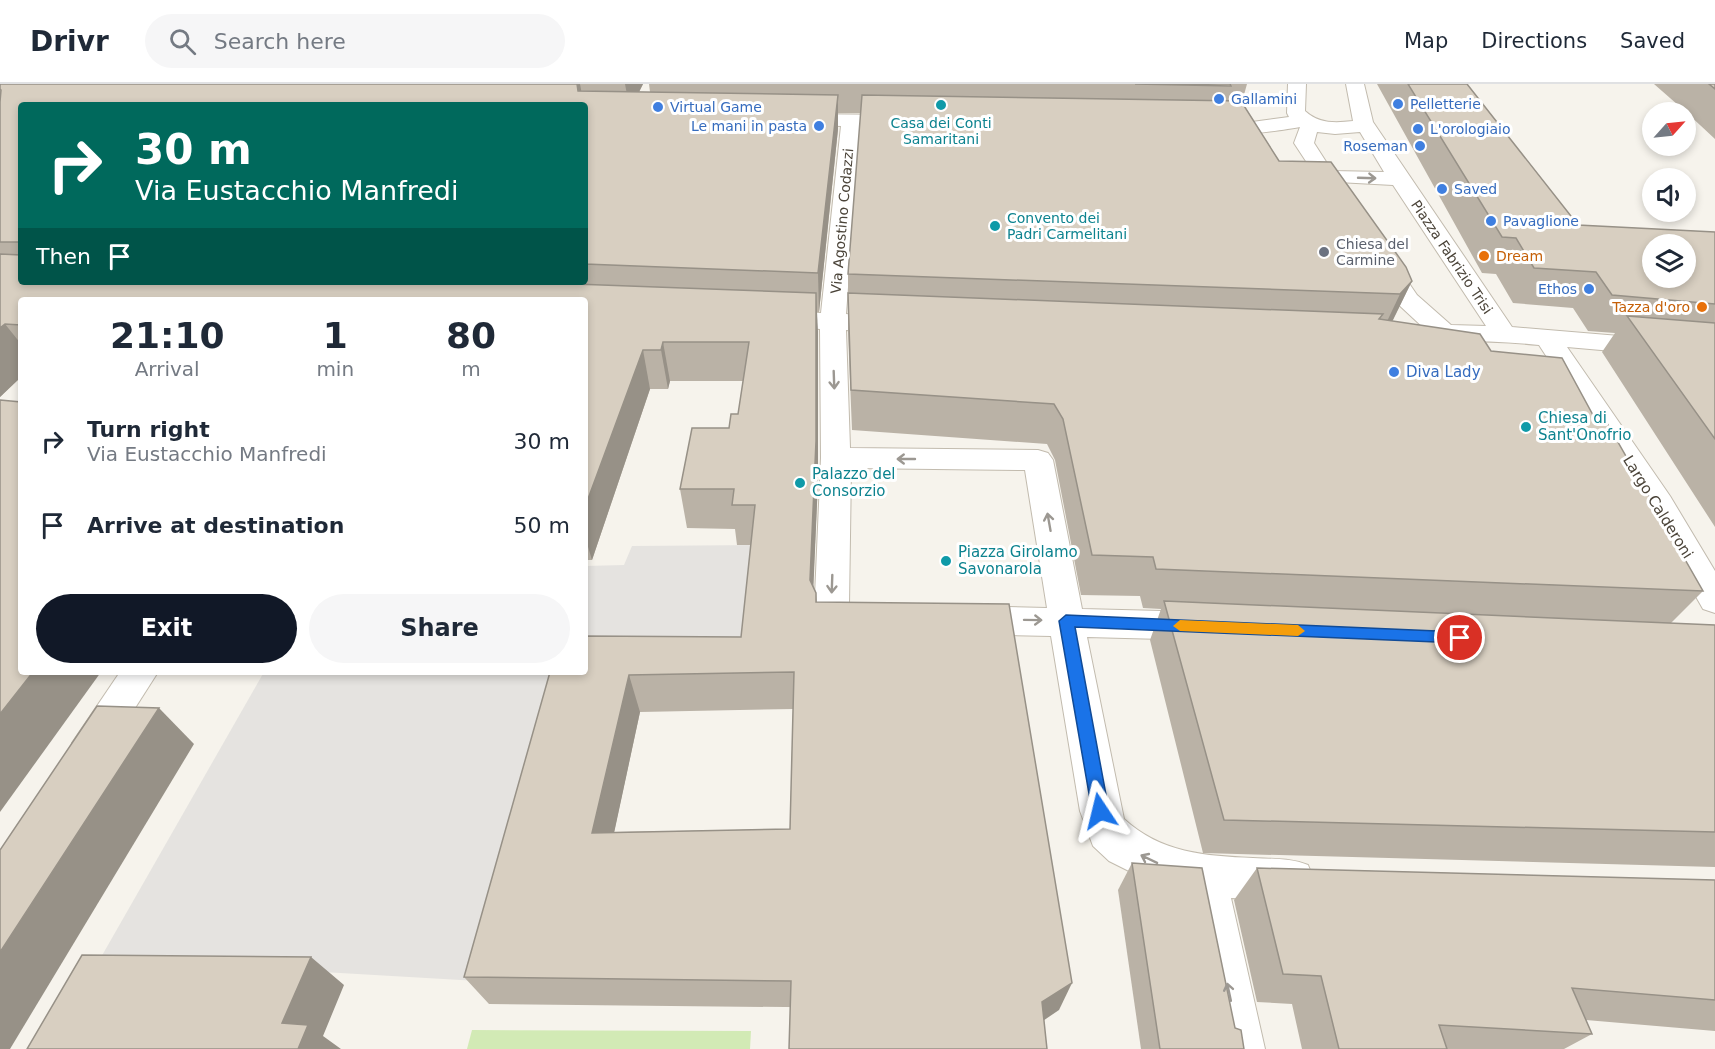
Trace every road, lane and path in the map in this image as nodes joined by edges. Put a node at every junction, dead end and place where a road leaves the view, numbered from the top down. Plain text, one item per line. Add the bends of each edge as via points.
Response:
1 (1297, 84) edge
2 (1355, 84) edge
3 (779, 120) edge
4 (851, 120) junction
5 (921, 122) edge
6 (1363, 122) junction
7 (1306, 123) junction
8 (1193, 126) edge
9 (1326, 177) junction
10 (1399, 179) junction
11 (1344, 203) edge
12 (1370, 242) edge
13 (1468, 281) junction
14 (1501, 282) dead end
15 (750, 318) edge
16 (833, 322) junction
17 (915, 325) edge
18 (1444, 333) junction
19 (1504, 334) junction
20 (1547, 337) junction
21 (1411, 344) edge
22 (1715, 352) edge
23 (836, 458) junction
24 (1715, 600) edge
25 (886, 619) edge
26 (932, 619) edge
27 (1066, 621) junction
28 (1232, 628) edge
29 (138, 675) edge
30 (74, 767) edge
31 (1205, 878) junction
32 (1335, 881) edge
33 (1240, 1049) edge

1 - 7 street via 1296,113
2 - 6 street, Piazza Fabrizio Trisi
3 - 4 street
4 - 5 street
4 - 16 street, Via Agostino Codazzi
6 - 7 street via 1349,128
6 - 10 street, Piazza Fabrizio Trisi
7 - 8 street via 1252,128
7 - 9 street via 1304,143
9 -> 10 street
9 - 11 street
10 - 13 street, Piazza Fabrizio Trisi
12 - 18 street via 1408,300
13 - 14 street
13 - 19 street, Piazza Fabrizio Trisi
15 - 16 street
16 - 17 street
16 -> 23 street, Via Agostino Codazzi
18 - 19 street
18 - 21 street
19 - 20 street
20 - 22 street
20 - 24 street, Largo Calderoni via 1659,504
23 -> 25 street via 831,619
27 -> 23 street via 1038,460
26 -> 27 street
27 - 28 street
31 -> 27 street via 1162,866 1124,847 1108,832 1100,811
29 - 30 street
31 - 32 street
33 -> 31 street

